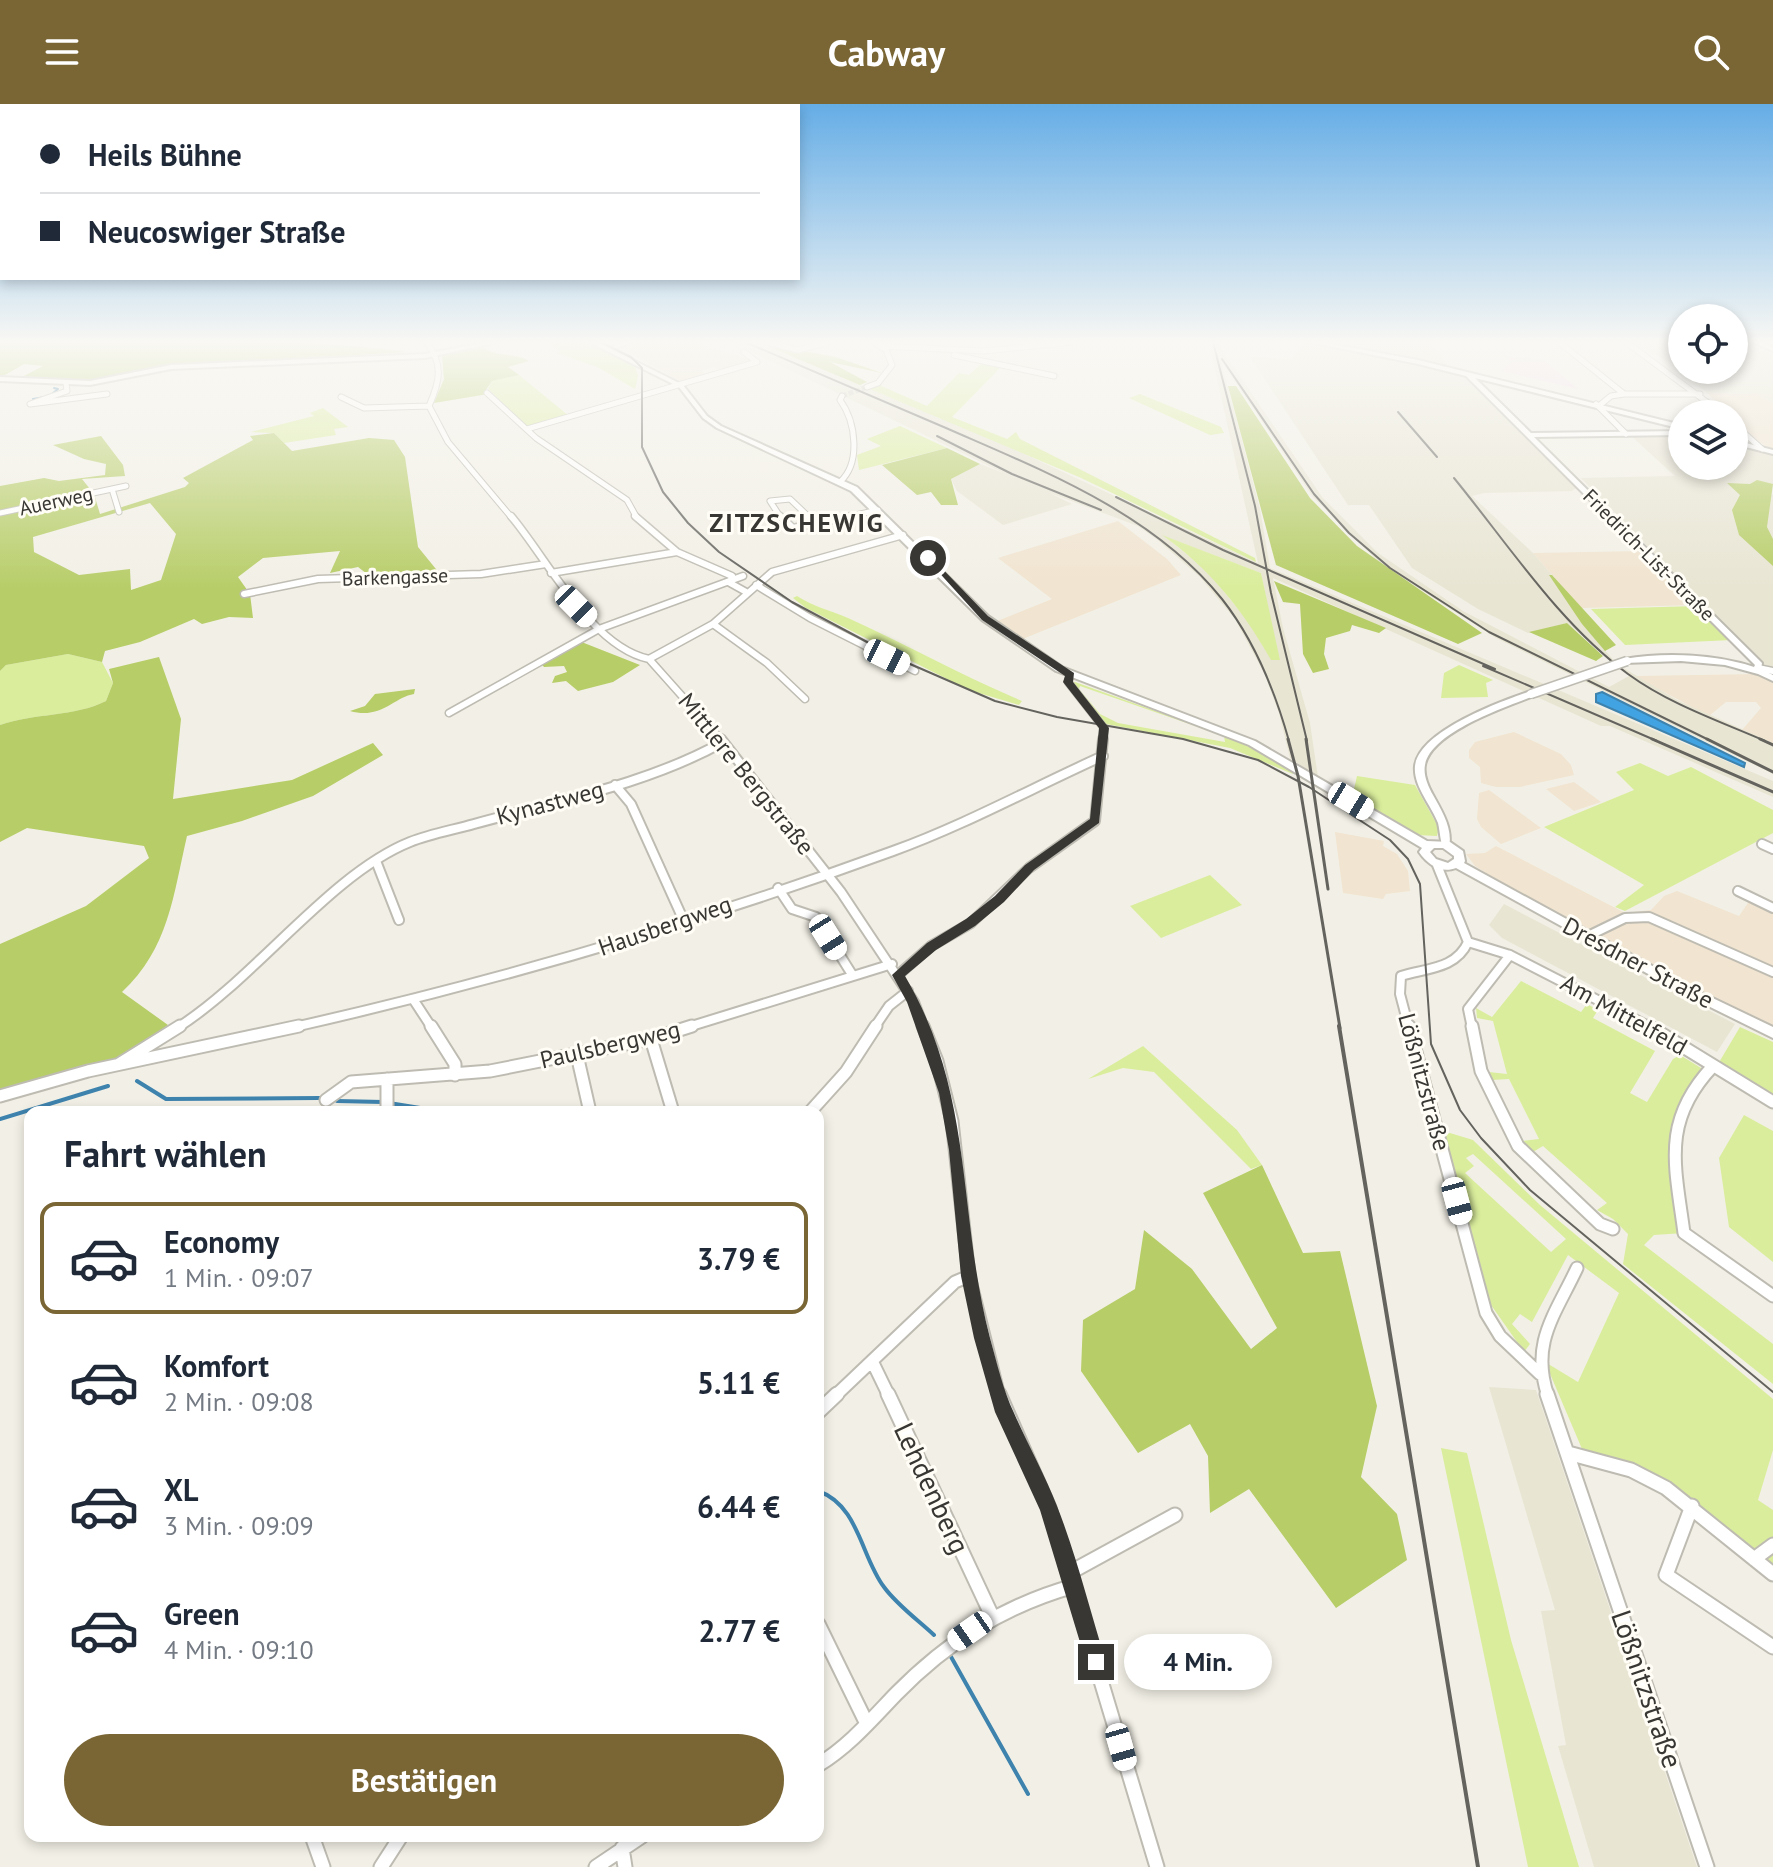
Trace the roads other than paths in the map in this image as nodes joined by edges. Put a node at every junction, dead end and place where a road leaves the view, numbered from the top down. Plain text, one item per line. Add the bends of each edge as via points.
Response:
1 (439, 424) edge
2 (522, 424) edge
3 (544, 424) edge
4 (715, 424) edge
5 (851, 424) edge
6 (1518, 424) edge
7 (1617, 424) edge
8 (527, 429) junction
9 (1668, 431) edge
10 (1626, 434) junction
11 (1529, 435) junction
12 (1748, 436) edge
13 (1748, 446) edge
14 (1762, 449) junction
15 (1773, 452) edge
16 (840, 482) junction
17 (126, 486) dead end
18 (112, 489) junction
19 (878, 510) junction
20 (119, 512) dead end
21 (0, 513) edge
22 (803, 513) junction
23 (782, 518) junction
24 (816, 523) junction
25 (903, 535) junction
26 (677, 552) junction
27 (546, 564) junction
28 (551, 573) junction
29 (743, 576) dead end
30 (730, 583) junction
31 (756, 585) junction
32 (748, 593) junction
33 (244, 594) dead end
34 (713, 624) junction
35 (599, 629) junction
36 (649, 659) junction
37 (1758, 668) junction
38 (915, 671) dead end
39 (1773, 671) edge
40 (1070, 675) junction
41 (1773, 679) edge
42 (805, 699) dead end
43 (449, 713) dead end
44 (723, 742) junction
45 (1103, 756) junction
46 (615, 785) junction
47 (1762, 844) dead end
48 (1446, 845) junction
49 (1427, 846) junction
50 (1773, 849) edge
51 (376, 861) junction
52 (1457, 864) junction
53 (1437, 865) junction
54 (825, 872) junction
55 (778, 888) junction
56 (1738, 891) dead end
57 (1773, 908) edge
58 (683, 919) junction
59 (399, 920) dead end
60 (1588, 936) junction
61 (1468, 942) junction
62 (1510, 955) junction
63 (892, 964) junction
64 (1773, 972) edge
65 (898, 975) junction
66 (853, 976) junction
67 (908, 991) junction
68 (413, 999) junction
69 (1773, 1033) edge
70 (651, 1039) junction
71 (577, 1055) junction
72 (118, 1065) junction
73 (1713, 1066) junction
74 (455, 1075) junction
75 (387, 1079) junction
76 (0, 1096) edge
77 (326, 1100) dead end
78 (1773, 1102) edge
79 (387, 1106) edge
80 (589, 1106) edge
81 (671, 1106) edge
82 (815, 1106) edge
83 (1613, 1229) dead end
84 (1577, 1268) dead end
85 (969, 1276) junction
86 (1773, 1296) edge
87 (872, 1361) junction
88 (1540, 1374) junction
89 (824, 1406) edge
90 (1568, 1453) junction
91 (1692, 1506) junction
92 (1175, 1515) dead end
93 (1773, 1545) edge
94 (1754, 1559) junction
95 (1773, 1574) edge
96 (1072, 1580) junction
97 (992, 1616) junction
98 (824, 1636) edge
99 (1773, 1647) edge
100 (867, 1724) junction
101 (824, 1760) edge
102 (314, 1842) edge
103 (397, 1842) edge
104 (632, 1842) edge
105 (622, 1848) junction
106 (323, 1867) edge
107 (381, 1867) edge
108 (596, 1867) edge
109 (625, 1867) edge
110 (1157, 1867) edge
111 (1707, 1867) edge

1 - 27 street, Mittlere Bergstraße
2 - 8 street
3 - 8 street
4 - 16 main road
5 - 16 street via 853,462 849,476
6 - 11 street, Friedrich-List-Straße
7 - 10 street
8 - 26 street via 627,500 636,517
9 - 10 street
10 - 11 street
11 - 37 street, Friedrich-List-Straße
12 - 14 street
13 - 14 street
14 - 15 street
16 - 19 main road
17 - 18 street, Auerweg
18 - 20 street, Auerweg
18 - 21 street, Auerweg
19 - 24 street
19 - 25 main road
22 - 23 street
22 - 23 street via 787,498 770,501
22 - 24 street
23 - 24 street via 793,528
25 - 31 street via 780,568
25 - 40 main road via 1001,631
26 - 28 street
26 - 30 street via 725,572 733,579
27 - 28 street, Mittlere Bergstraße
27 - 33 street, Barkengasse via 481,574 318,579
28 - 35 street, Mittlere Bergstraße
29 - 30 street
30 - 32 street
30 - 35 street
31 - 32 street
31 - 38 street
32 - 34 street
34 - 36 street
34 - 42 street
35 - 36 street, Mittlere Bergstraße
35 - 43 street
36 - 44 street, Mittlere Bergstraße
37 - 39 street
37 - 41 street, Friedrich-List-Straße
37 - 48 street, bridge via 1670,657 1627,661 1531,694 1442,735 1424,753 1419,777 1444,825
40 - 45 street via 1068,682 1104,728
40 - 49 main road via 1252,743
44 - 46 street, Kynastweg
44 - 54 street, Mittlere Bergstraße
45 - 54 street, Hausbergweg via 896,850
45 - 65 street via 1095,821
46 - 51 street, Kynastweg via 409,842
46 - 58 street via 631,804
47 - 50 street
48 - 49 main road
48 - 52 main road via 1459,854
49 - 53 main road via 1425,855
51 - 59 street
51 - 72 street, Kynastweg via 234,988
52 - 53 main road
52 - 60 main road, Dresdner Straße
53 - 61 street
54 - 55 street, Hausbergweg
54 - 63 street, Mittlere Bergstraße
55 - 58 street, Hausbergweg
55 - 66 street via 792,909 816,917
56 - 57 street
58 - 68 street, Hausbergweg via 611,945
60 - 64 street via 1625,918 1649,917
60 - 69 main road, Dresdner Straße
61 - 62 street, Am Mittelfeld
61 - 88 street, Lößnitzstraße via 1456,962 1401,976 1400,994 1486,1313 1500,1336
62 - 73 street, Am Mittelfeld via 1630,1015
62 - 83 street via 1468,1009 1483,1078 1527,1157 1600,1224
63 - 65 street, Mittlere Bergstraße
63 - 66 street, Paulsbergweg
65 - 67 street, Mittlere Bergstraße
66 - 70 street, Paulsbergweg
67 - 82 street via 889,1006 846,1072
67 - 85 street, Mittlere Bergstraße via 946,1093
68 - 72 street, Hausbergweg
68 - 74 street via 455,1064
70 - 71 street, Paulsbergweg
70 - 81 street
71 - 74 street, Paulsbergweg
71 - 80 street
72 - 76 street
73 - 78 street, Am Mittelfeld
73 - 86 street via 1685,1094 1673,1131 1684,1233
74 - 75 street, Paulsbergweg
75 - 77 street, Paulsbergweg via 351,1082
75 - 79 street
84 - 88 street, Lößnitzstraße via 1540,1346
85 - 87 street via 955,1282
85 - 96 street, Mittlere Bergstraße via 1004,1412 1049,1508
87 - 89 street
87 - 97 street, Lehdenberg
88 - 90 street, Lößnitzstraße
90 - 91 street via 1631,1470
90 - 111 street, Lößnitzstraße
91 - 94 street
91 - 99 street via 1666,1575
92 - 96 street
93 - 94 street
94 - 95 street
96 - 97 street
96 - 110 street, Mittlere Bergstraße
97 - 100 street via 922,1668
98 - 100 street
100 - 101 street
102 - 106 street
103 - 107 street
104 - 105 street
105 - 108 street
105 - 109 street

